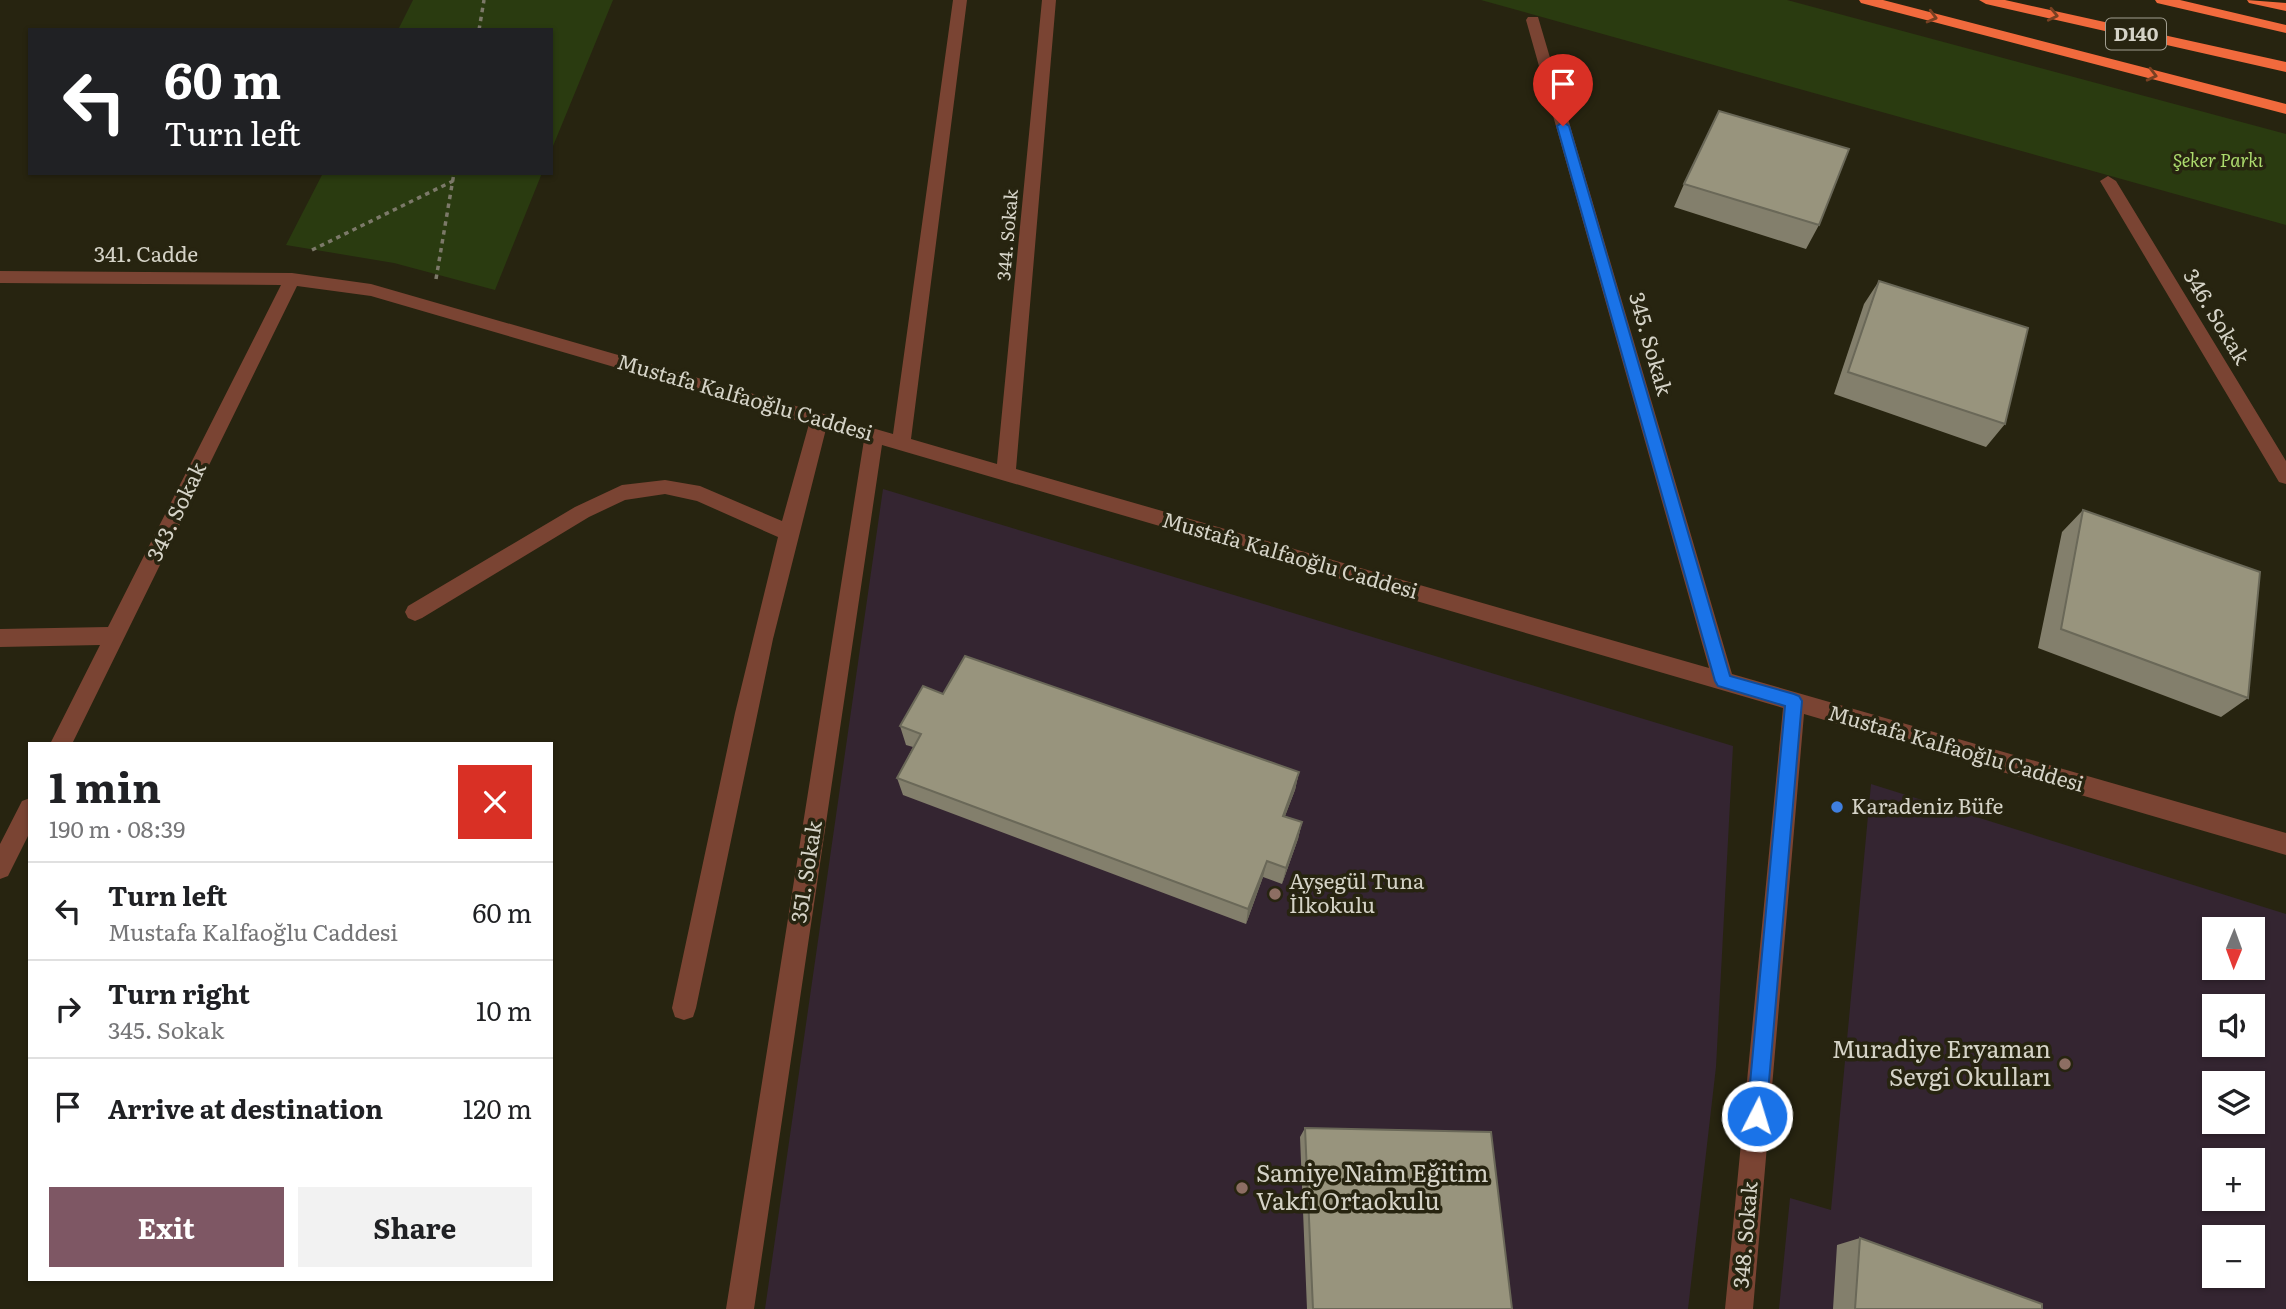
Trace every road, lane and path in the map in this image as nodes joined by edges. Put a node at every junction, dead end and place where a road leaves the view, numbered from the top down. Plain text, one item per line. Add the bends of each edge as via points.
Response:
1 (484, 0) edge
2 (960, 0) edge
3 (1049, 0) edge
4 (1866, 0) edge
5 (1986, 0) edge
6 (2162, 0) edge
7 (2254, 0) edge
8 (2286, 8) edge
9 (1532, 20) dead end
10 (479, 28) edge
11 (2286, 29) edge
12 (2286, 67) edge
13 (2286, 109) edge
14 (454, 175) edge
15 (453, 181) junction
16 (2108, 181) dead end
17 (0, 277) edge
18 (254, 279) junction
19 (292, 279) junction
20 (432, 307) junction
21 (819, 420) junction
22 (874, 435) junction
23 (901, 443) junction
24 (1006, 474) junction
25 (2286, 477) edge
26 (789, 533) junction
27 (415, 612) dead end
28 (115, 636) junction
29 (0, 638) edge
30 (1723, 681) junction
31 (1794, 701) junction
32 (62, 742) edge
33 (28, 812) edge
34 (2286, 844) edge
35 (0, 868) edge
36 (684, 1008) dead end
37 (740, 1309) edge
38 (1740, 1309) edge

1 - 10 path
2 - 23 street
3 - 24 street, 344. Sokak
4 -> 13 highway
5 -> 12 highway, D140
6 - 11 highway, D140
7 - 8 highway
9 - 30 street, 345. Sokak
14 - 15 path
15 - 18 path
15 - 20 path
16 - 25 street, 346. Sokak
17 - 18 street, 341. Cadde
18 - 19 street, 341. Cadde
19 - 20 street, Mustafa Kalfaoğlu Caddesi via 371,290
19 - 28 street, 343. Sokak
20 - 21 street, Mustafa Kalfaoğlu Caddesi
21 - 22 street, Mustafa Kalfaoğlu Caddesi
21 - 26 street
22 - 23 street, Mustafa Kalfaoğlu Caddesi
22 - 37 street, 351. Sokak
23 - 24 street, Mustafa Kalfaoğlu Caddesi
24 - 30 street, Mustafa Kalfaoğlu Caddesi
26 - 27 street via 700,494 665,486 622,493
26 - 36 street
28 - 29 street
28 - 32 street, 343. Sokak
30 - 31 street, Mustafa Kalfaoğlu Caddesi
31 - 34 street, Mustafa Kalfaoğlu Caddesi
31 - 38 street, 348. Sokak
33 - 35 street

